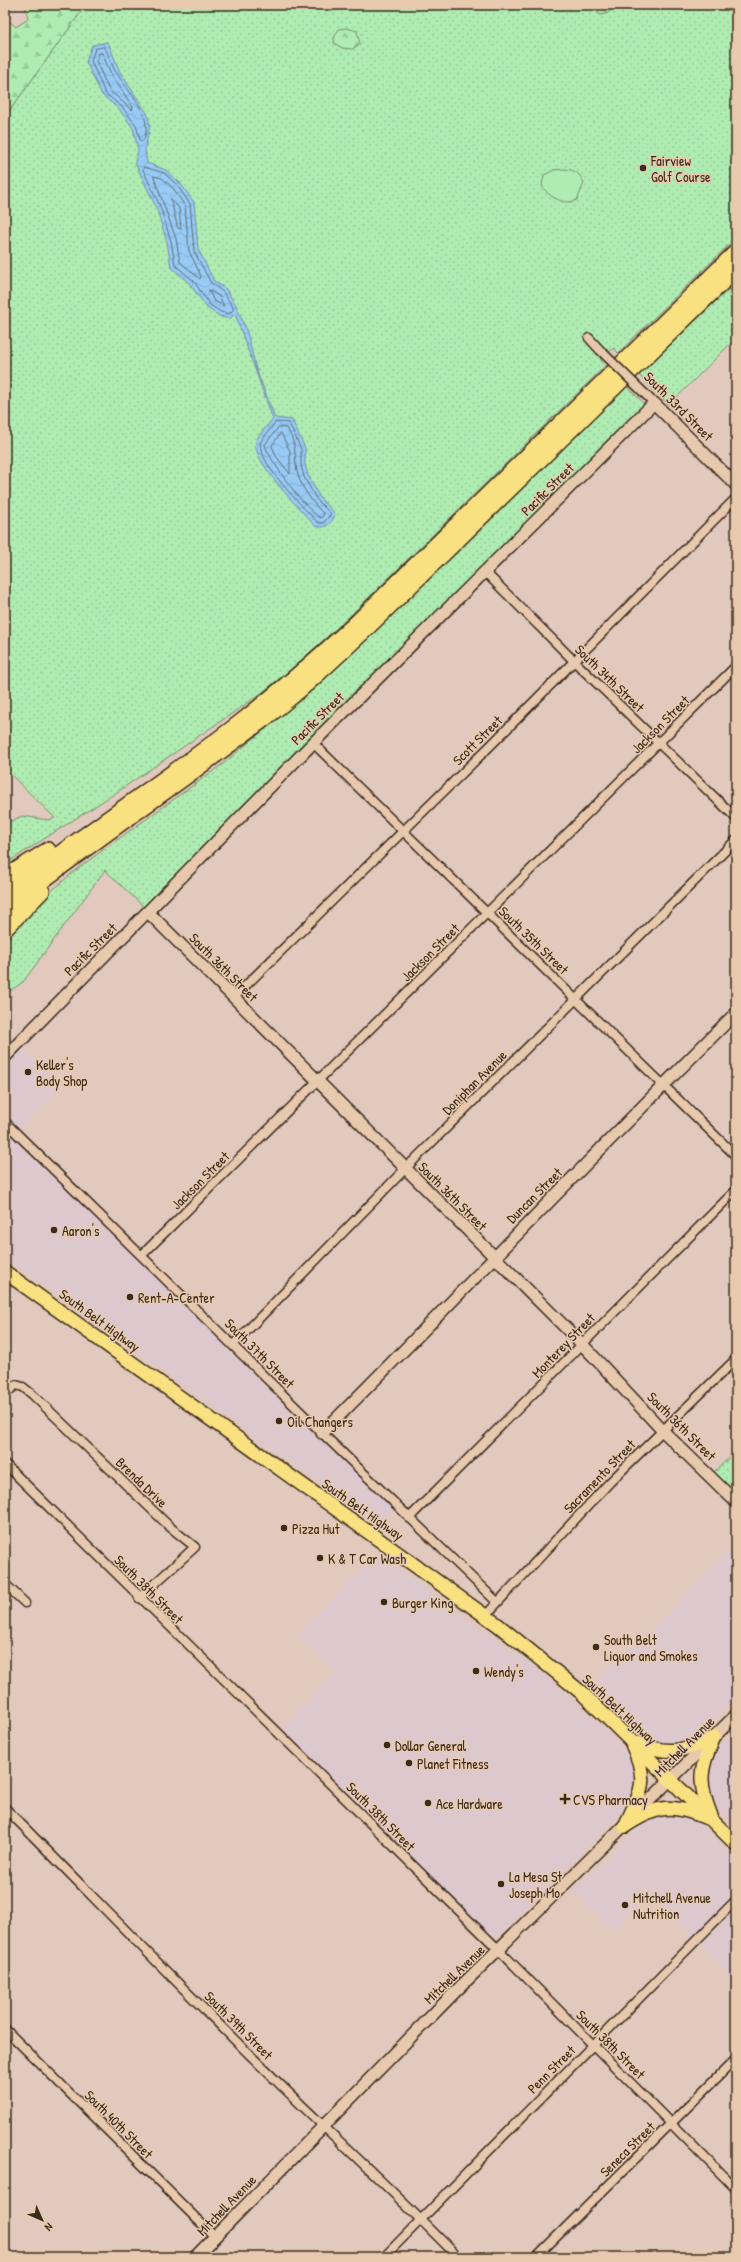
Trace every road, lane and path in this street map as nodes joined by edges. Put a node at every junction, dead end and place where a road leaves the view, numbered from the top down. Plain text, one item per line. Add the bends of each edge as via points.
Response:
1 (736, 252) edge
2 (736, 269) edge
3 (589, 338) dead end
4 (654, 403) junction
5 (736, 484) edge
6 (736, 498) edge
7 (485, 572) junction
8 (574, 661) junction
9 (736, 666) edge
10 (313, 743) junction
11 (660, 743) junction
12 (133, 799) junction
13 (736, 818) edge
14 (403, 830) junction
15 (105, 834) junction
16 (736, 840) edge
17 (5, 877) edge
18 (5, 895) edge
19 (5, 910) edge
20 (148, 912) junction
21 (488, 913) junction
22 (5, 929) edge
23 (233, 998) junction
24 (577, 999) junction
25 (736, 1013) edge
26 (5, 1056) edge
27 (319, 1082) junction
28 (664, 1084) junction
29 (5, 1122) edge
30 (736, 1156) edge
31 (405, 1169) junction
32 (736, 1190) edge
33 (142, 1255) junction
34 (494, 1257) junction
35 (5, 1272) edge
36 (581, 1343) junction
37 (232, 1345) junction
38 (736, 1359) edge
39 (5, 1394) edge
40 (663, 1430) junction
41 (322, 1433) junction
42 (5, 1464) edge
43 (736, 1502) edge
44 (409, 1518) junction
45 (5, 1584) edge
46 (140, 1598) junction
47 (498, 1602) junction
48 (25, 1603) dead end
49 (486, 1615) junction
50 (736, 1715) edge
51 (714, 1737) junction
52 (629, 1738) junction
53 (672, 1780) junction
54 (5, 1808) edge
55 (713, 1821) junction
56 (625, 1826) junction
57 (736, 1844) edge
58 (736, 1900) edge
59 (499, 1950) junction
60 (5, 2029) edge
61 (593, 2045) junction
62 (736, 2059) edge
63 (671, 2123) junction
64 (324, 2126) junction
65 (736, 2188) edge
66 (421, 2219) junction
67 (215, 2237) junction
68 (195, 2257) edge
69 (384, 2257) edge
70 (458, 2257) edge
71 (536, 2257) edge

1 - 12 highway via 314,662 241,722
2 - 15 highway via 311,680 252,728
3 - 4 street, South 33rd Street, bridge
4 - 5 street, South 33rd Street
4 - 7 street, Pacific Street
6 - 8 street, Scott Street
7 - 8 street, South 34th Street
7 - 10 street, Pacific Street
8 - 11 street, South 34th Street
8 - 14 street, Scott Street
9 - 11 street, Jackson Street
10 - 14 street, South 35th Street
10 - 20 street, Pacific Street
11 - 13 street, South 34th Street
11 - 21 street, Jackson Street
12 - 17 highway via 95,818
12 - 18 highway
14 - 21 street, South 35th Street
14 - 23 street, Scott Street
15 - 19 highway
15 - 22 highway
16 - 24 street, Doniphan Avenue
20 - 23 street, South 36th Street
20 - 26 street, Pacific Street
21 - 24 street, South 35th Street
21 - 27 street, Jackson Street
23 - 27 street, South 36th Street
24 - 28 street, South 35th Street
24 - 31 street, Doniphan Avenue
25 - 28 street, Duncan Street
27 - 31 street, South 36th Street
27 - 33 street, Jackson Street
28 - 30 street, South 35th Street
28 - 34 street, Duncan Street
29 - 33 street, South 37th Street
31 - 34 street, South 36th Street
31 - 37 street, Doniphan Avenue
32 - 36 street, Monterey Street
33 - 37 street, South 37th Street
34 - 36 street, South 36th Street
34 - 41 street, Duncan Street
35 - 49 main road, South Belt Highway
36 - 40 street, South 36th Street
36 - 44 street, Monterey Street via 538,1390
37 - 41 street, South 37th Street
38 - 40 street, Sacramento Street
39 - 46 street, Brenda Drive via 16,1385 23,1387 170,1527 195,1547
40 - 43 street, South 36th Street
40 - 47 street, Sacramento Street via 610,1482
41 - 44 street, South 37th Street
42 - 46 street, South 38th Street
44 - 47 street, South 37th Street
45 - 48 street
46 - 59 street, South 38th Street
47 - 49 street, Sacramento Street
49 - 52 main road, South Belt Highway via 582,1693
50 - 51 street, Mitchell Avenue
51 - 52 main road via 679,1751 666,1752
51 - 53 street, Mitchell Avenue
51 - 55 main road via 702,1764 701,1776 701,1787
52 - 53 main road, South Belt Highway
52 - 56 main road via 642,1768 643,1781 640,1796
53 - 55 main road, South Belt Highway
53 - 56 street, Mitchell Avenue
54 - 64 street, South 39th Street
55 - 56 main road via 688,1810 665,1807 643,1814
55 - 57 main road, South Belt Highway
56 - 59 street, Mitchell Avenue
58 - 61 street, Penn Street
59 - 61 street, South 38th Street
59 - 64 street, Mitchell Avenue
60 - 67 street, South 40th Street
61 - 63 street, South 38th Street
61 - 66 street, Penn Street
62 - 63 street, Seneca Street
63 - 65 street, South 38th Street
63 - 71 street, Seneca Street
64 - 66 street, South 39th Street
64 - 67 street, Mitchell Avenue
66 - 69 street, Penn Street
66 - 70 street, South 39th Street
67 - 68 street, Mitchell Avenue

